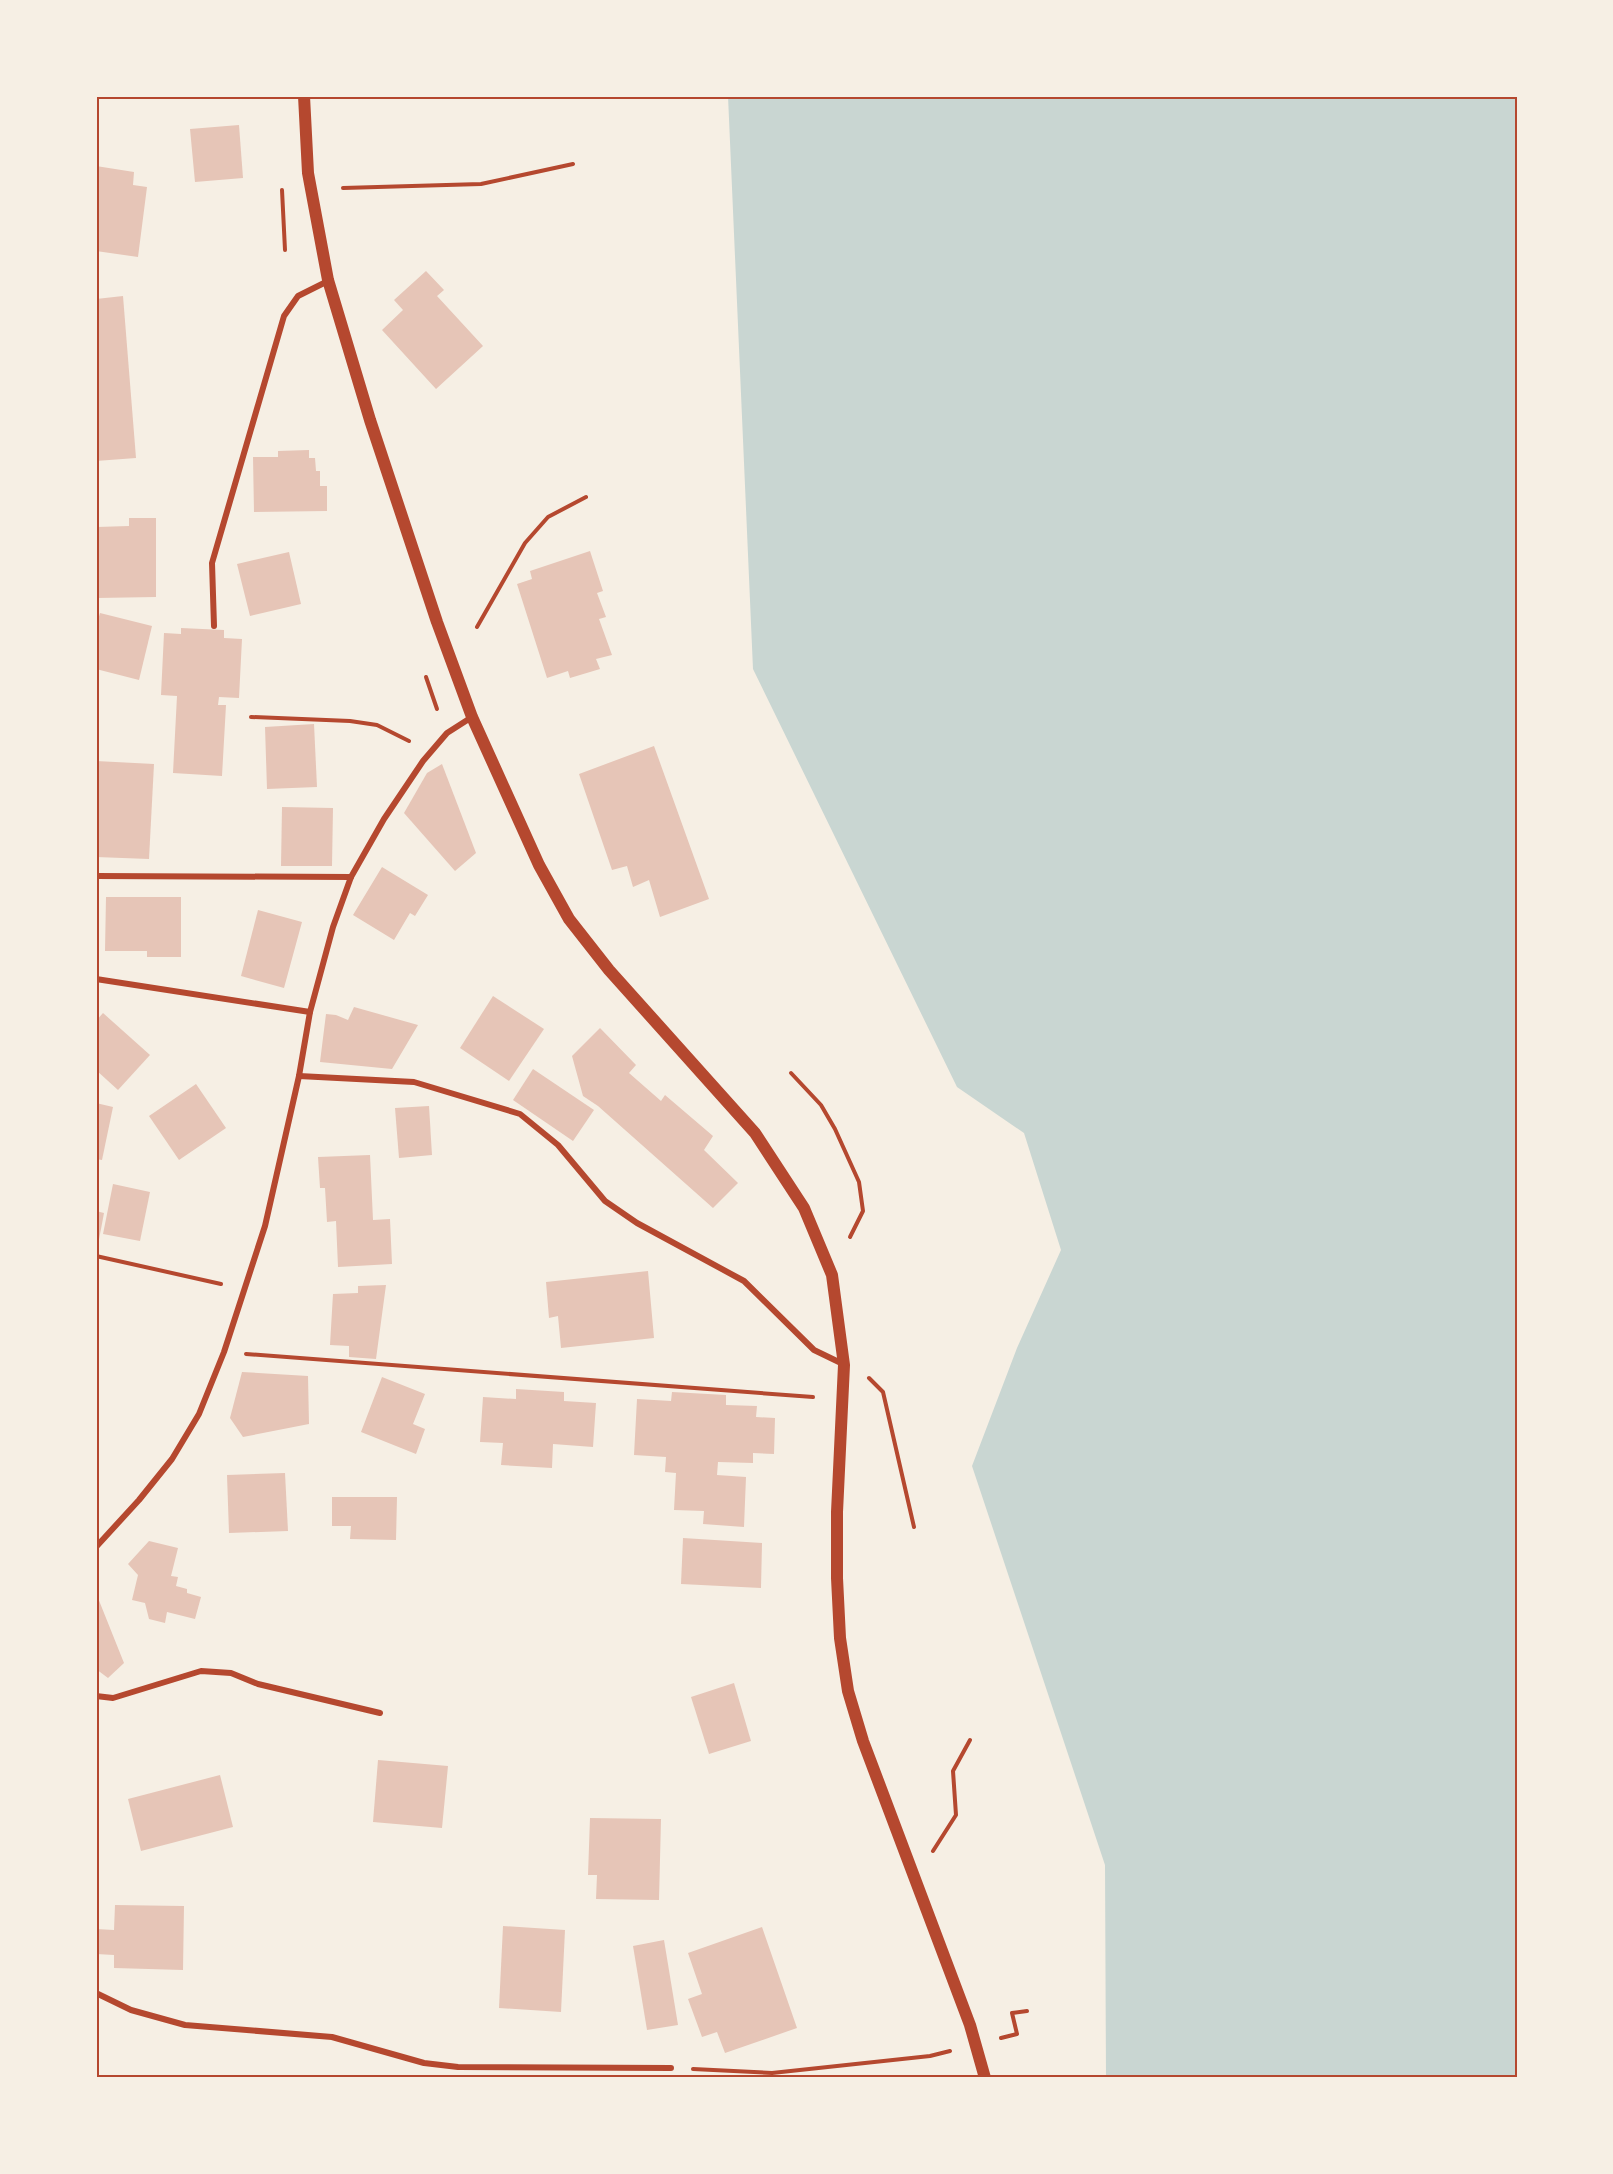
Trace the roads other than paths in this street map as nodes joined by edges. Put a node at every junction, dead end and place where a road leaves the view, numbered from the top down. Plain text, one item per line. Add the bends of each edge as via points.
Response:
1 (304, 96) edge
2 (328, 280) junction
3 (214, 626) dead end
4 (472, 717) junction
5 (96, 876) edge
6 (351, 877) junction
7 (96, 979) edge
8 (310, 1012) junction
9 (299, 1076) junction
10 (844, 1365) junction
11 (96, 1546) edge
12 (96, 1696) edge
13 (380, 1713) dead end
14 (96, 1992) edge
15 (671, 2068) road end
16 (985, 2078) edge

1 - 2 main road via 308,173
2 - 3 street via 298,296 284,316 212,563
2 - 4 main road via 436,621
4 - 6 street via 447,733 423,761
4 - 10 main road via 539,864 569,919 609,970 755,1133 804,1208 832,1275
5 - 6 street
6 - 8 street
7 - 8 street
8 - 9 street
9 - 10 street via 414,1082 520,1114 558,1144 605,1201 637,1223 744,1281 814,1350
9 - 11 street via 265,1226 224,1353 199,1414 172,1459
10 - 16 main road via 837,1578 848,1691 863,1741 970,2025
12 - 13 street via 113,1698 201,1671 221,1672
14 - 15 street via 131,2010 185,2025 332,2037 424,2062 458,2067

